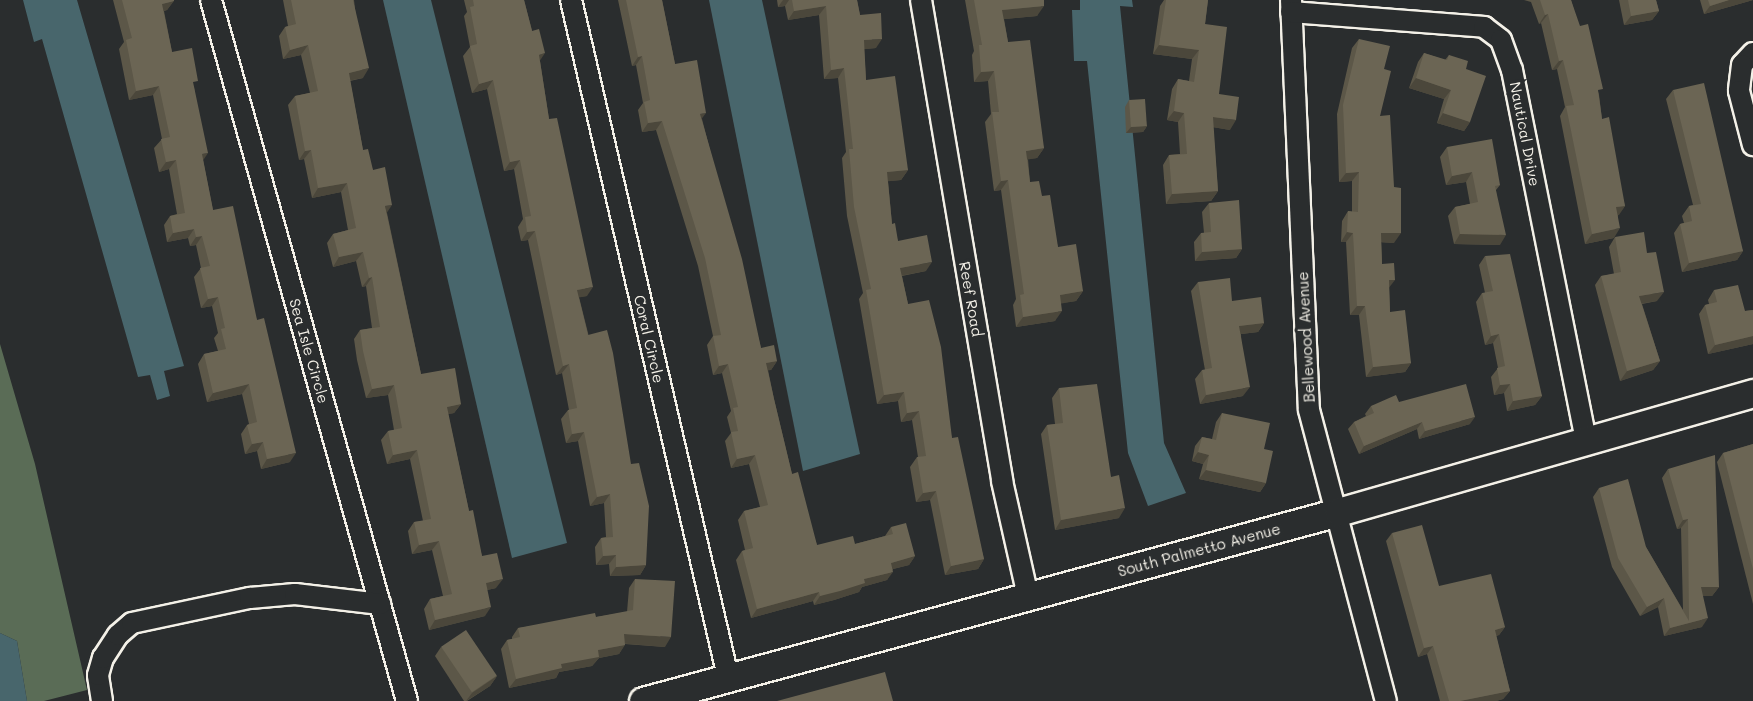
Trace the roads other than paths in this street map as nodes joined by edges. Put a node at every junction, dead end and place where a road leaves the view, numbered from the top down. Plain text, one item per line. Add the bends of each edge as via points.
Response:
1 (211, 0) edge
2 (571, 0) edge
3 (921, 0) edge
4 (1291, 6) edge
5 (1753, 52) edge
6 (1753, 145) edge
7 (1753, 393) edge
8 (1586, 440) junction
9 (1338, 512) junction
10 (1028, 596) junction
11 (380, 604) junction
12 (728, 677) junction
13 (102, 701) edge
14 (407, 701) edge
15 (643, 701) edge
16 (1386, 701) edge

1 - 11 street, Sea Isle Circle
2 - 12 street, Coral Circle
3 - 10 street, Reef Road via 1002,481
4 - 8 street, Nautical Drive via 1484,27 1501,40 1512,70
4 - 9 street, Bellewood Avenue via 1309,410
5 - 6 street via 1742,65 1739,92
7 - 8 street, South Palmetto Avenue
8 - 9 street, South Palmetto Avenue
9 - 10 street, South Palmetto Avenue
9 - 16 street, Bellewood Avenue
10 - 12 street, South Palmetto Avenue
11 - 13 street via 295,594 250,598 132,623 118,635 103,658 98,675
11 - 14 street, Sea Isle Circle
12 - 15 street, South Palmetto Avenue

